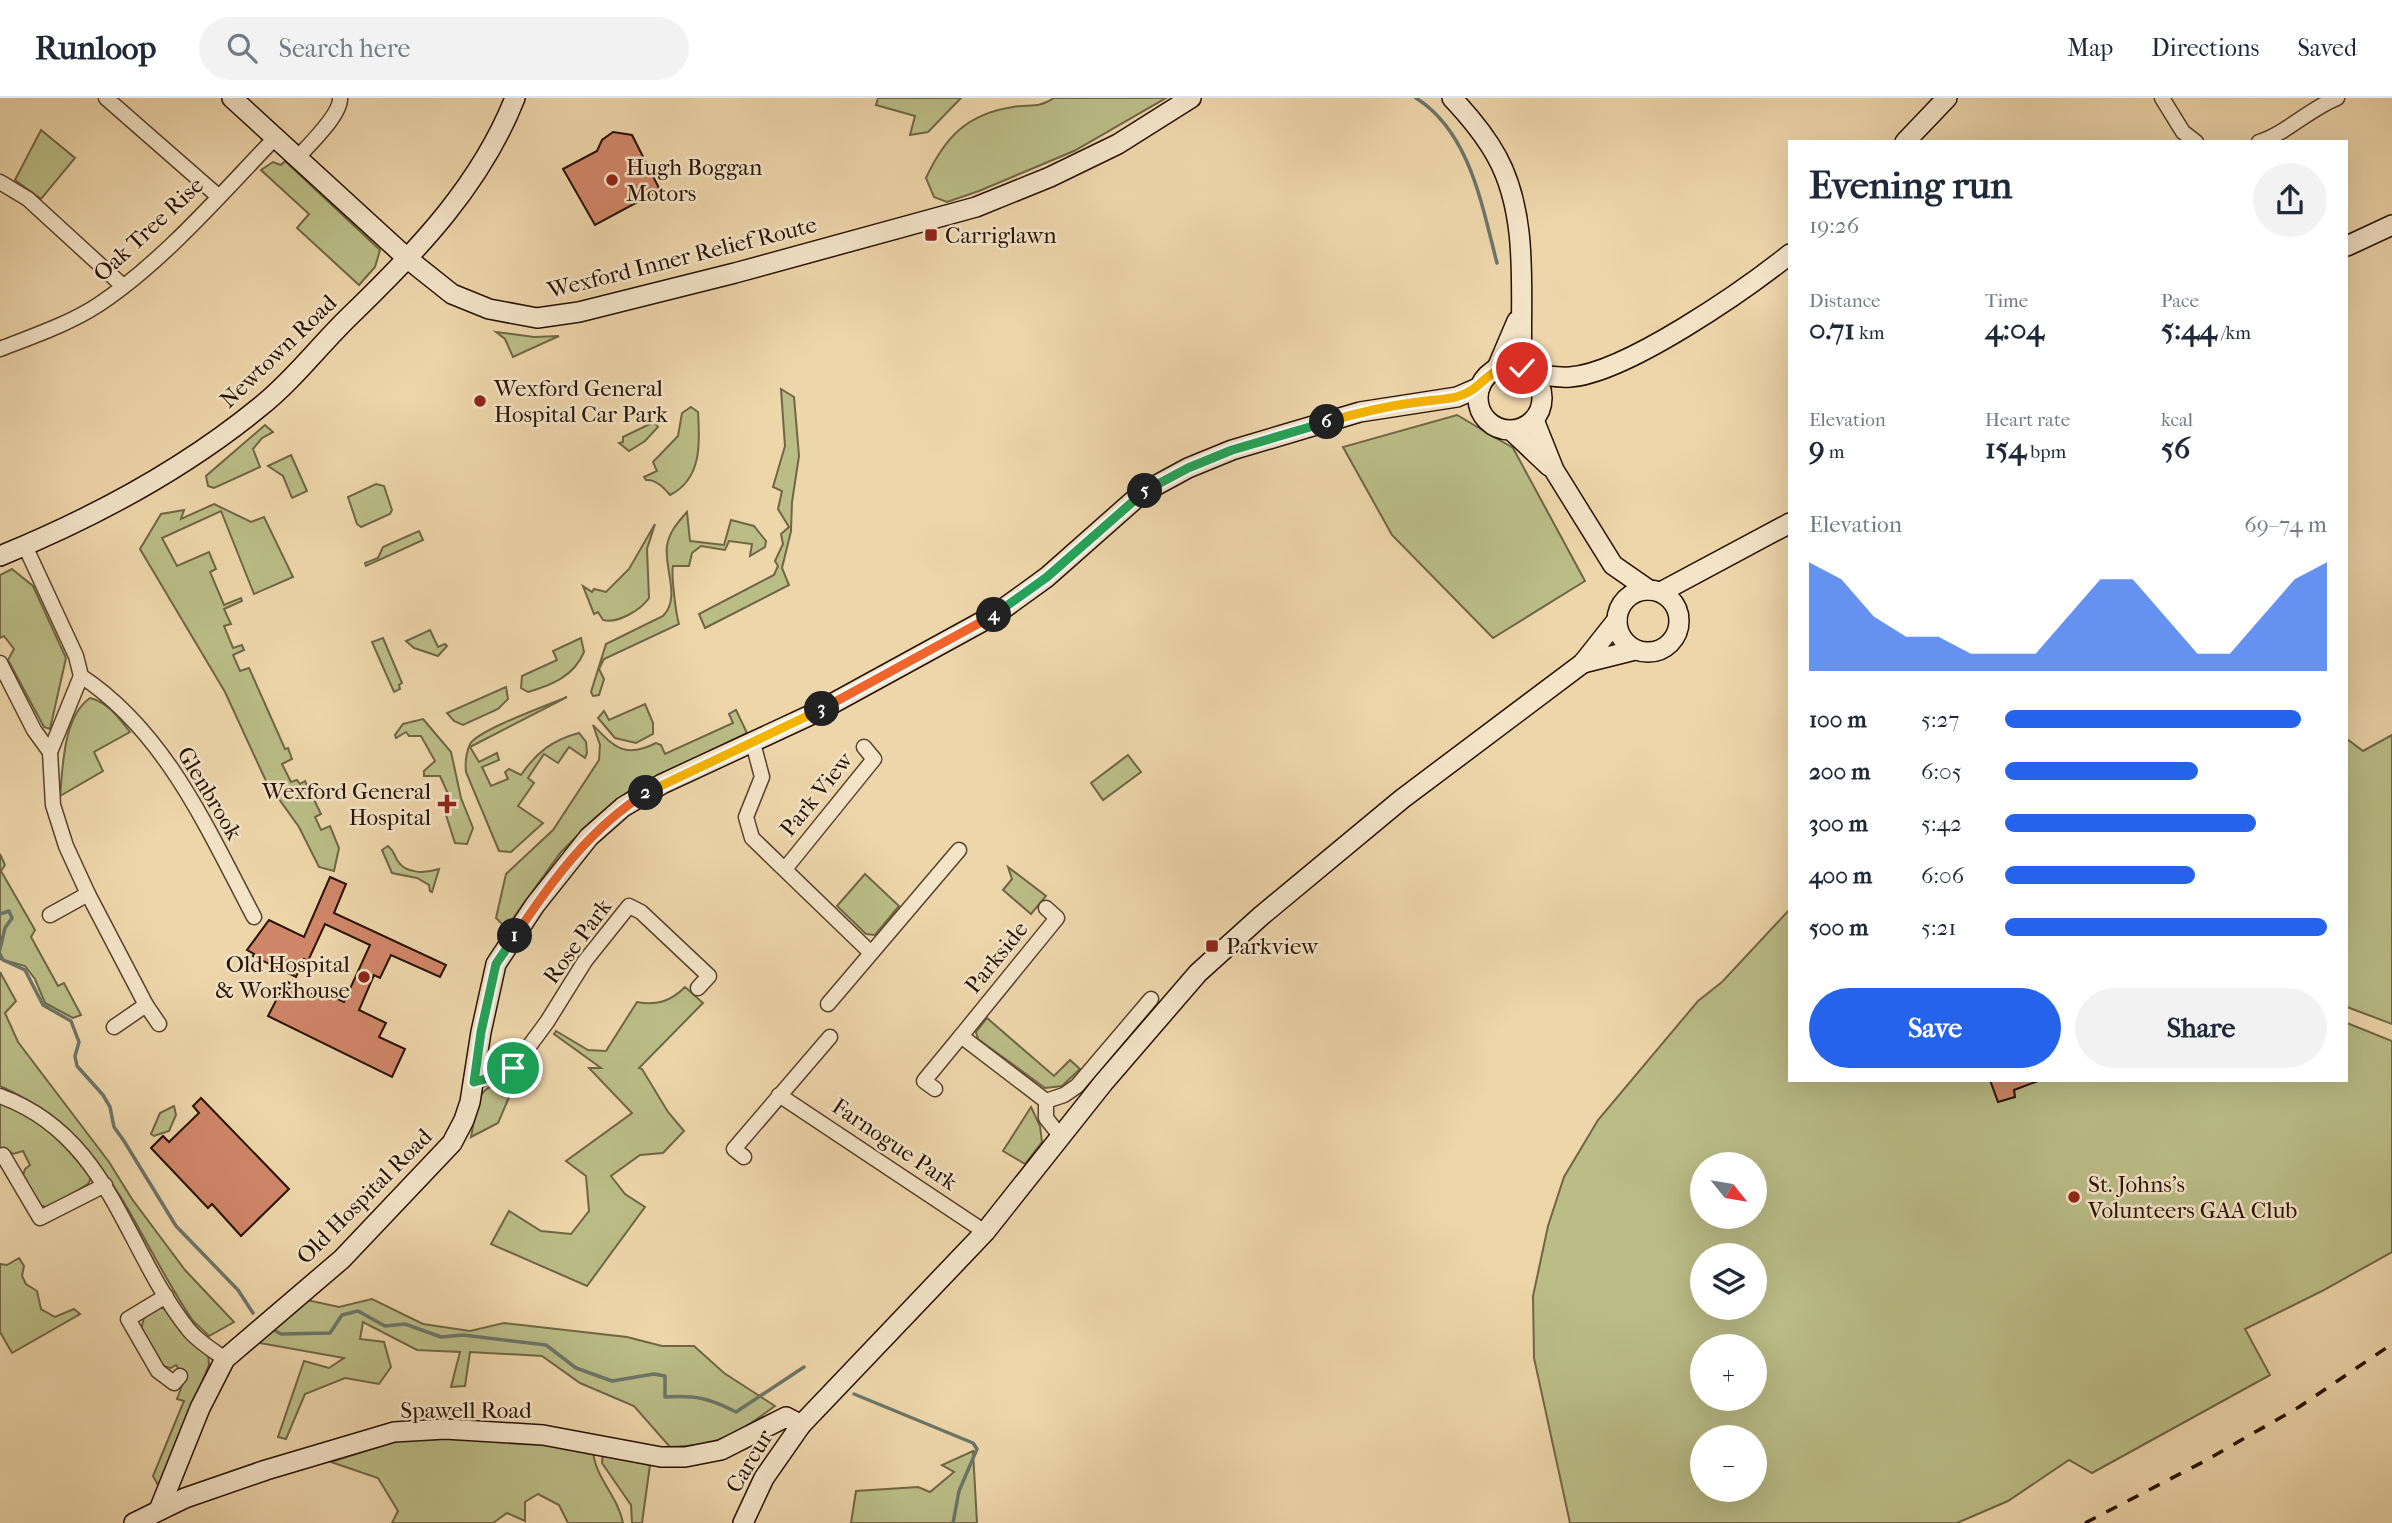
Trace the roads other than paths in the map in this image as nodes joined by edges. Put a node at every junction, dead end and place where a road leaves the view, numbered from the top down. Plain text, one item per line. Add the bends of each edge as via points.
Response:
1 (106, 98) edge
2 (232, 98) edge
3 (340, 98) edge
4 (515, 98) edge
5 (1191, 98) edge
6 (1452, 98) edge
7 (1947, 98) edge
8 (2162, 98) edge
9 (2337, 98) edge
10 (275, 138) junction
11 (1907, 140) edge
12 (2193, 140) edge
13 (2264, 140) edge
14 (296, 159) junction
15 (0, 182) edge
16 (218, 196) junction
17 (2392, 225) edge
18 (2348, 246) edge
19 (1788, 255) edge
20 (408, 259) junction
21 (124, 286) junction
22 (1519, 315) junction
23 (1, 348) edge
24 (1497, 368) junction
25 (1527, 371) junction
26 (1571, 377) junction
27 (1480, 387) junction
28 (1457, 397) junction
29 (1543, 397) junction
30 (1480, 412) junction
31 (1534, 420) junction
32 (1511, 431) junction
33 (1554, 470) junction
34 (1788, 524) edge
35 (25, 546) junction
36 (0, 556) edge
37 (1613, 565) junction
38 (1701, 573) junction
39 (1655, 591) junction
40 (1677, 610) junction
41 (1618, 614) junction
42 (1635, 650) junction
43 (0, 663) edge
44 (1583, 663) junction
45 (81, 676) junction
46 (754, 743) junction
47 (864, 747) dead end
48 (50, 752) junction
49 (959, 849) dead end
50 (785, 869) junction
51 (89, 894) junction
52 (1046, 908) dead end
53 (50, 915) dead end
54 (254, 917) dead end
55 (870, 952) junction
56 (698, 988) dead end
57 (1151, 999) dead end
58 (828, 1004) dead end
59 (146, 1005) junction
60 (159, 1024) dead end
61 (114, 1027) dead end
62 (961, 1036) junction
63 (830, 1037) dead end
64 (474, 1082) junction
65 (935, 1089) dead end
66 (779, 1095) junction
67 (0, 1096) edge
68 (1046, 1101) junction
69 (1062, 1137) junction
70 (3, 1155) dead end
71 (744, 1157) dead end
72 (105, 1185) junction
73 (985, 1232) junction
74 (166, 1296) junction
75 (225, 1360) junction
76 (180, 1376) dead end
77 (801, 1425) junction
78 (159, 1510) junction
79 (134, 1523) edge
80 (743, 1523) edge

1 - 16 street
2 - 10 street, Wexford Inner Relief Route
3 - 14 street via 334,115
4 - 20 street, Newtown Road via 470,183
5 - 20 street, Wexford Inner Relief Route via 1118,144 976,207 579,312 537,318 489,309 452,294
6 - 22 street via 1498,158 1514,201
7 - 11 street
8 - 12 street via 2183,132
9 - 13 street
10 - 14 street, Wexford Inner Relief Route
10 - 16 street, Oak Tree Rise
14 - 20 street, Wexford Inner Relief Route
15 - 21 street via 28,199
16 - 21 street, Oak Tree Rise
17 - 18 street
19 - 26 street via 1666,339 1605,368
20 - 35 street, Newtown Road via 263,405 205,450 156,481
21 - 23 street, Oak Tree Rise via 92,308
22 - 24 street
22 - 25 street
24 - 25 street
24 - 27 street
25 - 26 street
25 - 29 street via 1540,384
26 - 29 street
27 - 28 street, Old Hospital Road
27 - 30 street
28 - 30 street
28 - 46 street, Old Hospital Road via 1360,412 1188,468 1142,493 1047,577 996,614
29 - 31 street
30 - 32 street via 1499,429
31 - 32 street
31 - 33 street
32 - 33 street
33 - 37 street
34 - 38 street
35 - 36 street, Newtown Road
35 - 45 street
37 - 39 street
37 - 41 street
38 - 39 street
38 - 40 street
39 - 40 street via 1671,600
39 - 41 street via 1626,598
40 - 42 street via 1679,622 1670,644 1659,650
41 - 42 street via 1619,632
41 - 44 street
42 - 44 street
43 - 48 street
44 - 69 street, Carcur via 1402,799 1253,923 1149,1028
45 - 48 street
45 - 54 street, Glenbrook via 127,712 182,782
46 - 50 street, Park View via 762,777 746,817 748,828 752,838
46 - 64 street, Old Hospital Road via 662,784 623,807 589,837 496,964
47 - 50 street, Park View via 874,759
48 - 51 street via 58,826
49 - 55 street
50 - 55 street, Park View
51 - 53 street
51 - 59 street
52 - 62 street, Parkside via 1058,918
55 - 58 street
56 - 64 street, Rose Park via 709,976 629,906 585,961 513,1068
57 - 68 street via 1077,1086
59 - 60 street
59 - 61 street
62 - 65 street, Parkside via 924,1081
62 - 68 street
63 - 66 street
64 - 75 street, Old Hospital Road via 458,1133 435,1163 342,1259
66 - 71 street via 734,1149
66 - 73 street, Farnogue Park
67 - 72 street via 54,1125 81,1150
68 - 69 street via 1046,1118
69 - 73 street, Carcur
70 - 72 street via 40,1218
72 - 74 street
73 - 77 street, Carcur
74 - 75 street via 189,1331
74 - 76 street via 128,1319 158,1371 174,1384
75 - 78 street, Old Hospital Road via 200,1408
77 - 78 street, Spawell Road via 786,1417 721,1450 685,1457 661,1457 543,1435 445,1429 394,1433 330,1449
77 - 80 street, Carcur via 764,1478
78 - 79 street, Spawell Road

